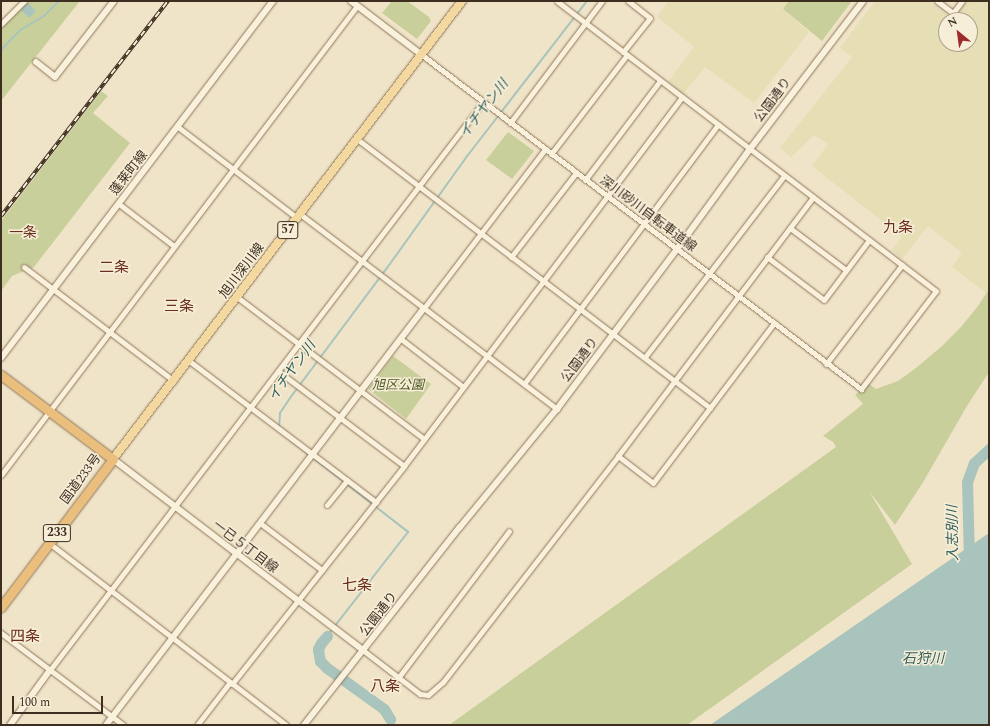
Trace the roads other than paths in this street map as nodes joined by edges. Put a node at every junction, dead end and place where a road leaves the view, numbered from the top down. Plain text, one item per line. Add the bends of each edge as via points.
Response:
1 (24, 1) edge
2 (114, 1) edge
3 (273, 1) edge
4 (350, 1) edge
5 (462, 1) edge
6 (557, 1) edge
7 (602, 1) edge
8 (628, 1) edge
9 (863, 1) edge
10 (937, 1) edge
11 (962, 1) edge
12 (357, 6) junction
13 (586, 23) junction
14 (1, 24) edge
15 (625, 54) junction
16 (422, 55) junction
17 (36, 62) dead end
18 (660, 81) junction
19 (682, 97) junction
20 (483, 102) junction
21 (510, 123) junction
22 (718, 125) junction
23 (178, 127) junction
24 (357, 139) junction
25 (545, 150) junction
26 (750, 150) junction
27 (551, 154) junction
28 (233, 169) junction
29 (576, 173) junction
30 (784, 176) junction
31 (585, 180) junction
32 (419, 186) junction
33 (606, 196) junction
34 (813, 197) junction
35 (119, 204) junction
36 (299, 216) junction
37 (644, 225) junction
38 (790, 228) junction
39 (481, 233) junction
40 (869, 240) junction
41 (174, 246) junction
42 (677, 250) junction
43 (512, 257) junction
44 (767, 258) junction
45 (362, 260) junction
46 (902, 265) junction
47 (24, 267) dead end
48 (846, 270) junction
49 (709, 274) junction
50 (542, 281) junction
51 (54, 290) junction
52 (739, 296) junction
53 (237, 297) junction
54 (424, 308) junction
55 (581, 309) junction
56 (774, 323) junction
57 (109, 332) junction
58 (614, 334) junction
59 (401, 339) junction
60 (299, 344) junction
61 (486, 355) junction
62 (645, 357) junction
63 (1, 358) edge
64 (188, 360) junction
65 (826, 364) junction
66 (278, 371) junction
67 (1, 375) edge
68 (174, 381) junction
69 (675, 381) junction
70 (524, 384) junction
71 (462, 386) junction
72 (361, 391) junction
73 (250, 407) junction
74 (710, 408) junction
75 (557, 409) junction
76 (48, 410) junction
77 (340, 418) junction
78 (424, 439) junction
79 (313, 454) junction
80 (618, 456) junction
81 (113, 459) junction
82 (404, 466) junction
83 (1, 475) edge
84 (347, 480) junction
85 (376, 502) junction
86 (327, 505) dead end
87 (174, 507) junction
88 (260, 523) junction
89 (509, 531) dead end
90 (49, 543) junction
91 (237, 554) junction
92 (322, 570) junction
93 (111, 592) junction
94 (297, 601) junction
95 (1, 607) edge
96 (1, 633) edge
97 (173, 638) junction
98 (364, 651) junction
99 (50, 670) junction
100 (398, 678) junction
101 (231, 683) junction
102 (112, 717) junction
103 (10, 725) edge
104 (106, 725) edge
105 (123, 725) edge
106 (197, 725) edge
107 (286, 725) edge
108 (304, 725) edge

1 - 14 street
2 - 17 street via 55,77
3 - 23 street, 蓬莱町線
4 - 12 street
5 - 16 main road, 旭川深川線 / 57
6 - 13 street
7 - 13 street
8 - 15 street via 650,18
9 - 26 street, 公園通り
10 - 11 street via 953,13
12 - 16 street
12 - 28 street
13 - 15 street
13 - 21 street
15 - 18 street
15 - 27 street
16 - 20 street, 深川砂川自転車道線
16 - 24 main road, 旭川深川線 / 57
18 - 19 street
18 - 31 street
19 - 22 street
19 - 33 street
20 - 21 street, 深川砂川自転車道線
20 - 32 street
21 - 25 street, 深川砂川自転車道線
22 - 26 street
22 - 37 street
23 - 28 street
23 - 35 street, 蓬莱町線
24 - 32 street
24 - 36 main road, 旭川深川線 / 57
25 - 27 street, 深川砂川自転車道線
25 - 39 street
26 - 30 street
26 - 42 street, 公園通り
27 - 29 street, 深川砂川自転車道線
28 - 36 street
28 - 41 street
29 - 31 street, 深川砂川自転車道線
29 - 43 street
30 - 34 street
30 - 49 street
31 - 33 street, 深川砂川自転車道線
32 - 39 street
32 - 45 street
33 - 37 street, 深川砂川自転車道線
33 - 50 street
34 - 38 street
34 - 40 street
35 - 41 street
35 - 51 street, 蓬莱町線
36 - 45 street
36 - 53 main road, 旭川深川線 / 57
37 - 42 street, 深川砂川自転車道線
37 - 55 street
38 - 44 street
38 - 48 street
39 - 43 street
39 - 54 street
40 - 46 street
40 - 48 street
41 - 57 street
42 - 49 street, 深川砂川自転車道線
42 - 58 street, 公園通り
43 - 50 street
44 - 48 street via 824,300
44 - 52 street
45 - 54 street
45 - 60 street
46 - 65 street
46 - 65 street, 深川砂川自転車道線 via 936,291 861,389
47 - 51 street
49 - 52 street, 深川砂川自転車道線
49 - 62 street
50 - 55 street
50 - 61 street
51 - 57 street
51 - 63 street, 蓬莱町線
52 - 56 street, 深川砂川自転車道線
52 - 69 street
53 - 60 street
53 - 64 main road, 旭川深川線 / 57
54 - 59 street
54 - 61 street
55 - 58 street
55 - 70 street
56 - 65 street, 深川砂川自転車道線
56 - 74 street
57 - 68 street
57 - 76 street
58 - 62 street
58 - 75 street, 公園通り
59 - 71 street
59 - 72 street
60 - 66 street
60 - 72 street
61 - 70 street
61 - 71 street
62 - 69 street
64 - 68 main road, 旭川深川線 / 57
64 - 73 street
66 - 73 street
66 - 77 street
67 - 76 highway, 国道233号
68 - 81 main road, 旭川深川線 / 57
69 - 74 street
69 - 80 street
70 - 75 street
71 - 78 street
72 - 77 street
72 - 78 street
73 - 79 street
73 - 87 street
74 - 80 street via 653,483
75 - 98 street, 公園通り via 460,526
76 - 81 highway, 国道233号
76 - 83 street
77 - 79 street
77 - 82 street
78 - 82 street
79 - 84 street
79 - 88 street
80 - 100 street via 443,682 428,695 420,694
81 - 87 street, 一已５丁目線
81 - 90 highway, 国道233号 / 233
82 - 85 street
84 - 85 street
84 - 86 street
85 - 92 street
87 - 91 street, 一已５丁目線
87 - 93 street
88 - 91 street
88 - 92 street
89 - 100 street
90 - 93 street
90 - 95 highway, 国道233号 / 233
91 - 94 street, 一已５丁目線
91 - 97 street
92 - 94 street
93 - 97 street
93 - 99 street
94 - 98 street, 一已５丁目線
94 - 101 street
96 - 99 street
97 - 101 street
97 - 102 street
98 - 100 street
98 - 108 street, 公園通り
99 - 102 street
99 - 103 street
101 - 106 street
101 - 107 street
102 - 104 street
102 - 105 street

